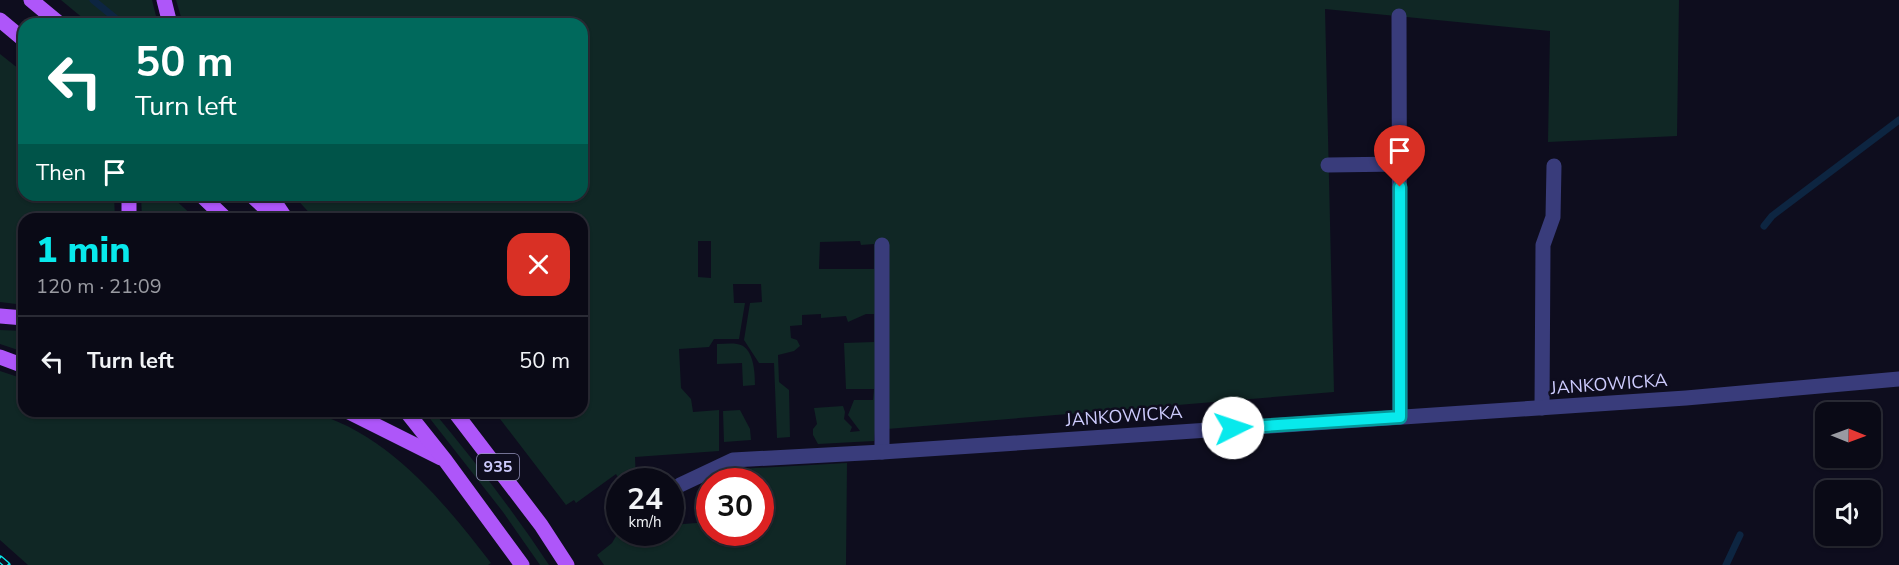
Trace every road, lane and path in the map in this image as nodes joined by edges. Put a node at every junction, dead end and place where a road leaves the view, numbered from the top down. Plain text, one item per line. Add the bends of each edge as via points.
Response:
1 (31, 0) edge
2 (164, 0) edge
3 (1399, 16) dead end
4 (53, 18) edge
5 (168, 18) edge
6 (0, 20) edge
7 (18, 35) edge
8 (1400, 164) junction
9 (1328, 165) dead end
10 (1554, 166) dead end
11 (207, 201) edge
12 (258, 201) edge
13 (220, 213) edge
14 (270, 213) edge
15 (882, 244) dead end
16 (0, 316) edge
17 (18, 318) edge
18 (0, 357) edge
19 (18, 364) edge
20 (1899, 379) edge
21 (1542, 408) junction
22 (359, 417) edge
23 (411, 417) edge
24 (459, 417) edge
25 (1400, 417) junction
26 (882, 452) junction
27 (446, 460) junction
28 (684, 483) edge
29 (522, 565) edge
30 (567, 565) edge

1 - 4 main road
2 - 5 main road
3 - 8 street
6 - 7 main road
8 - 9 street
8 - 25 street
10 - 21 street via 1553,217 1543,245
11 - 13 main road
12 - 14 main road
15 - 26 street
16 - 17 main road
18 - 19 main road
20 - 21 street, JANKOWICKA
21 - 25 street, JANKOWICKA
22 - 27 main road
23 - 27 main road, 935
24 - 30 main road, 935
25 - 26 street, JANKOWICKA
26 - 28 street, JANKOWICKA via 733,460
27 - 29 main road, 935

